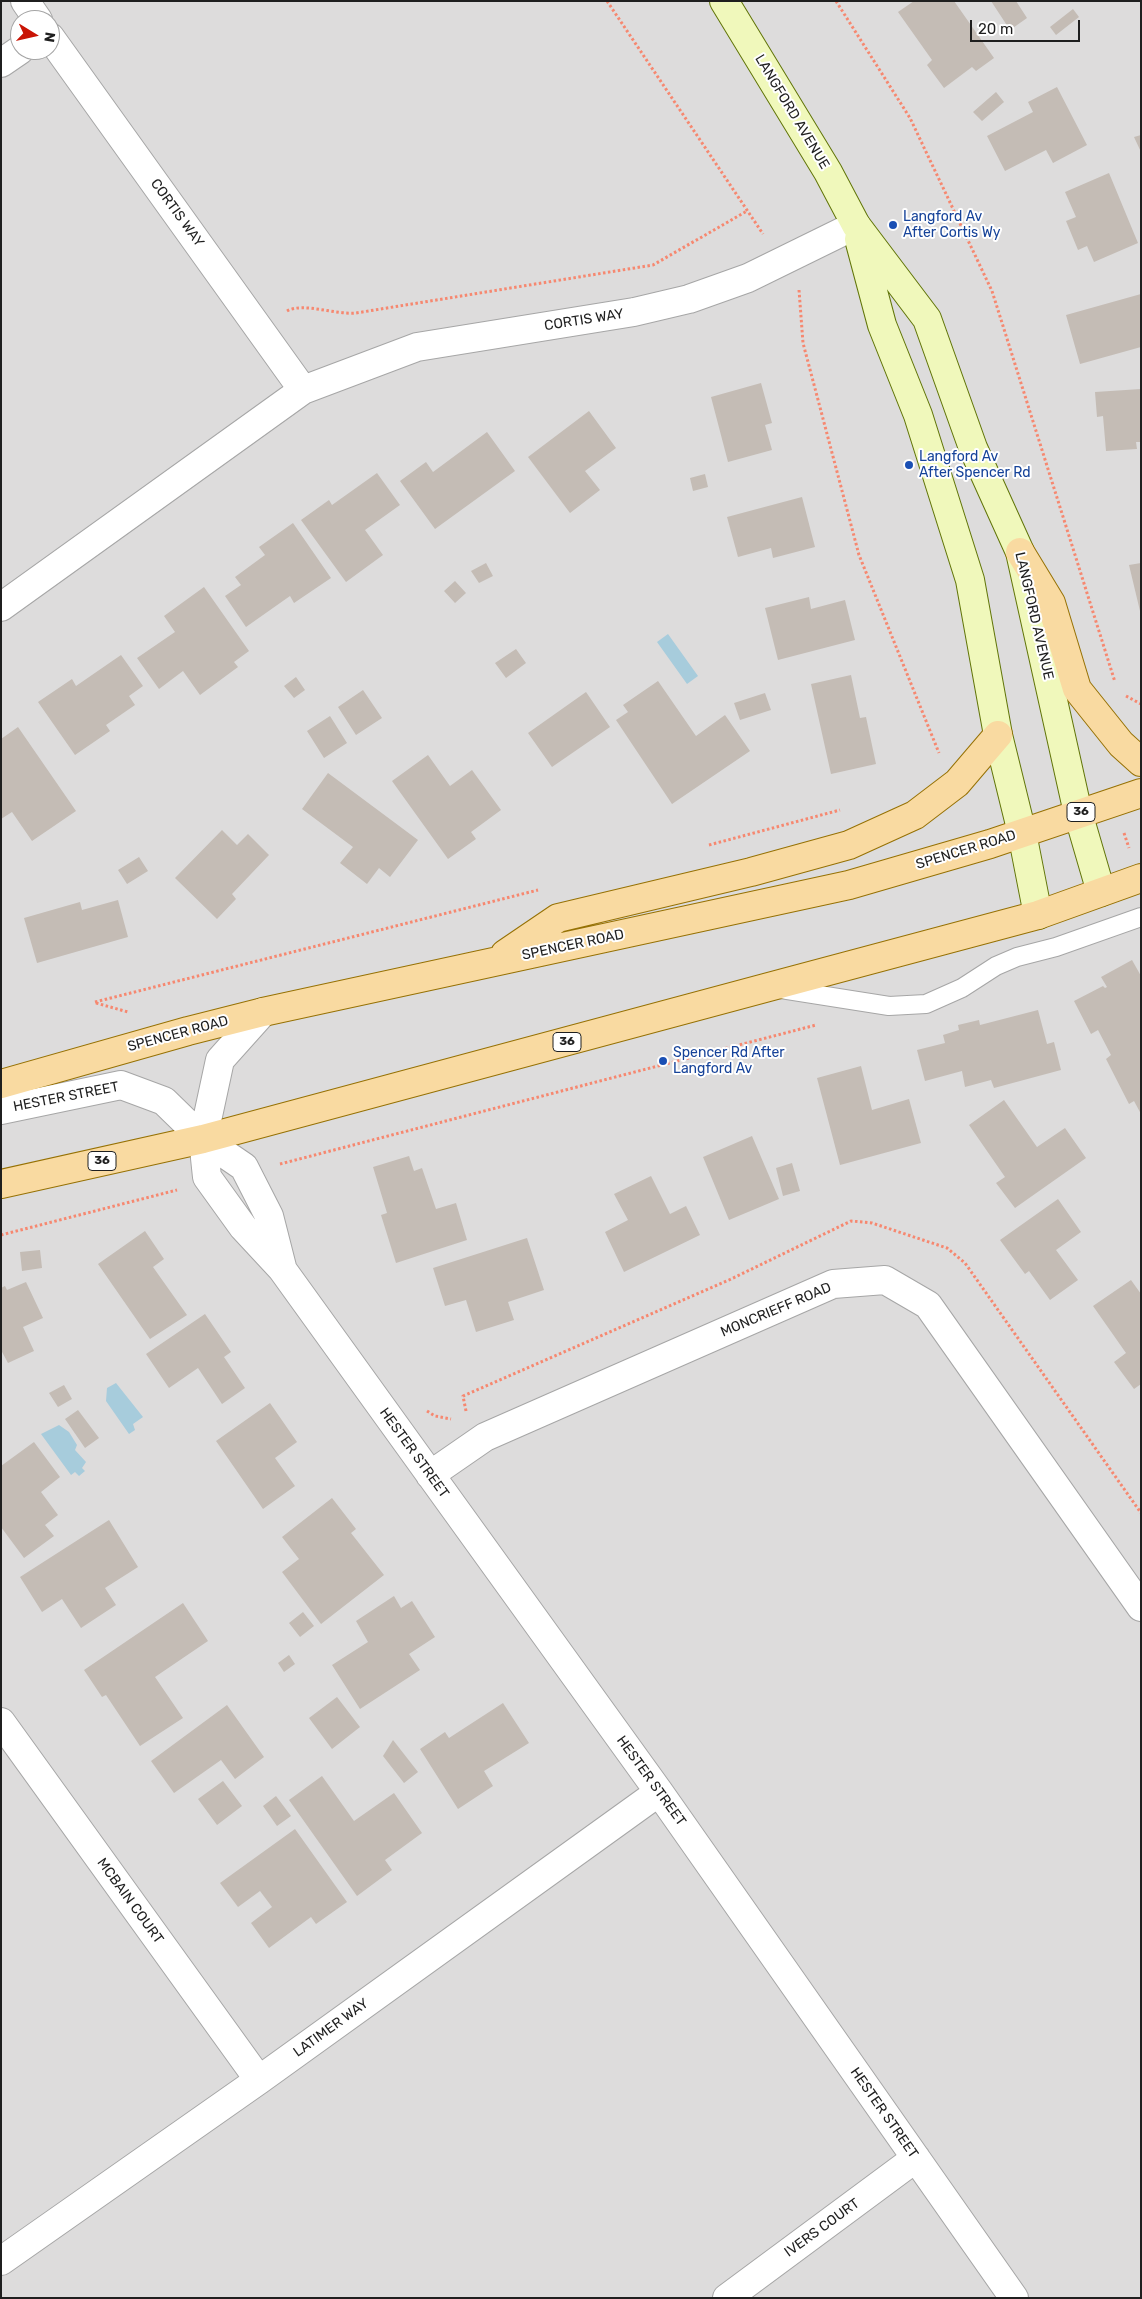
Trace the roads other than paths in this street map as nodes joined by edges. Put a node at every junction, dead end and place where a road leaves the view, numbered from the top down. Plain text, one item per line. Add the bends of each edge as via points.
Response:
1 (724, 1) edge
2 (60, 51) edge
3 (856, 225) junction
4 (303, 390) junction
5 (1020, 552) junction
6 (1, 607) edge
7 (998, 735) junction
8 (1141, 762) edge
9 (1141, 793) edge
10 (1078, 813) junction
11 (1022, 833) junction
12 (1141, 878) edge
13 (1101, 892) junction
14 (1038, 915) junction
15 (1141, 917) edge
16 (491, 963) junction
17 (765, 988) junction
18 (263, 1012) junction
19 (1, 1084) edge
20 (1, 1110) edge
21 (203, 1139) junction
22 (1, 1184) edge
23 (282, 1269) junction
24 (430, 1475) junction
25 (1141, 1607) edge
26 (1, 1722) edge
27 (659, 1792) junction
28 (258, 2080) junction
29 (916, 2158) junction
30 (1, 2261) edge
31 (727, 2298) edge
32 (1014, 2298) edge

1 - 3 main road, LANGFORD AVENUE via 828,172
2 - 4 street, CORTIS WAY
3 - 4 street, CORTIS WAY via 748,278 688,299 634,312 417,347
3 - 5 main road, LANGFORD AVENUE via 927,319 973,448
3 - 7 main road, LANGFORD AVENUE via 882,325 918,415 970,580
4 - 6 street, CORTIS WAY
5 - 8 main road via 1052,603 1077,689 1121,744
5 - 10 main road, LANGFORD AVENUE
7 - 11 main road, LANGFORD AVENUE
7 - 16 main road via 957,783 907,819 848,845 751,872 558,918
9 - 10 main road, SPENCER ROAD / 36
10 - 11 main road, SPENCER ROAD / 36
10 - 13 main road, LANGFORD AVENUE
11 - 14 main road, LANGFORD AVENUE
11 - 16 main road, SPENCER ROAD / 36 via 849,885
12 - 13 main road, 36
13 - 14 main road, 36
14 - 17 main road, 36
15 - 17 lane via 1017,957 926,1004 889,1006
16 - 18 main road, SPENCER ROAD / 36
17 - 21 main road, 36
18 - 19 main road, SPENCER ROAD / 36
18 - 21 street, HESTER STREET via 220,1060
20 - 21 street, HESTER STREET via 121,1085 164,1100
21 - 22 main road, 36
21 - 23 street, HESTER STREET via 207,1177 243,1227
21 - 23 street, HESTER STREET via 244,1167 269,1216
23 - 24 street, HESTER STREET
24 - 25 street, MONCRIEFF ROAD via 484,1438 833,1284 884,1280 928,1305
24 - 27 street, HESTER STREET
26 - 28 street, MCBAIN COURT
27 - 28 street, LATIMER WAY
27 - 29 street, HESTER STREET
28 - 30 street, LATIMER WAY
29 - 31 street, IVERS COURT
29 - 32 street, HESTER STREET

